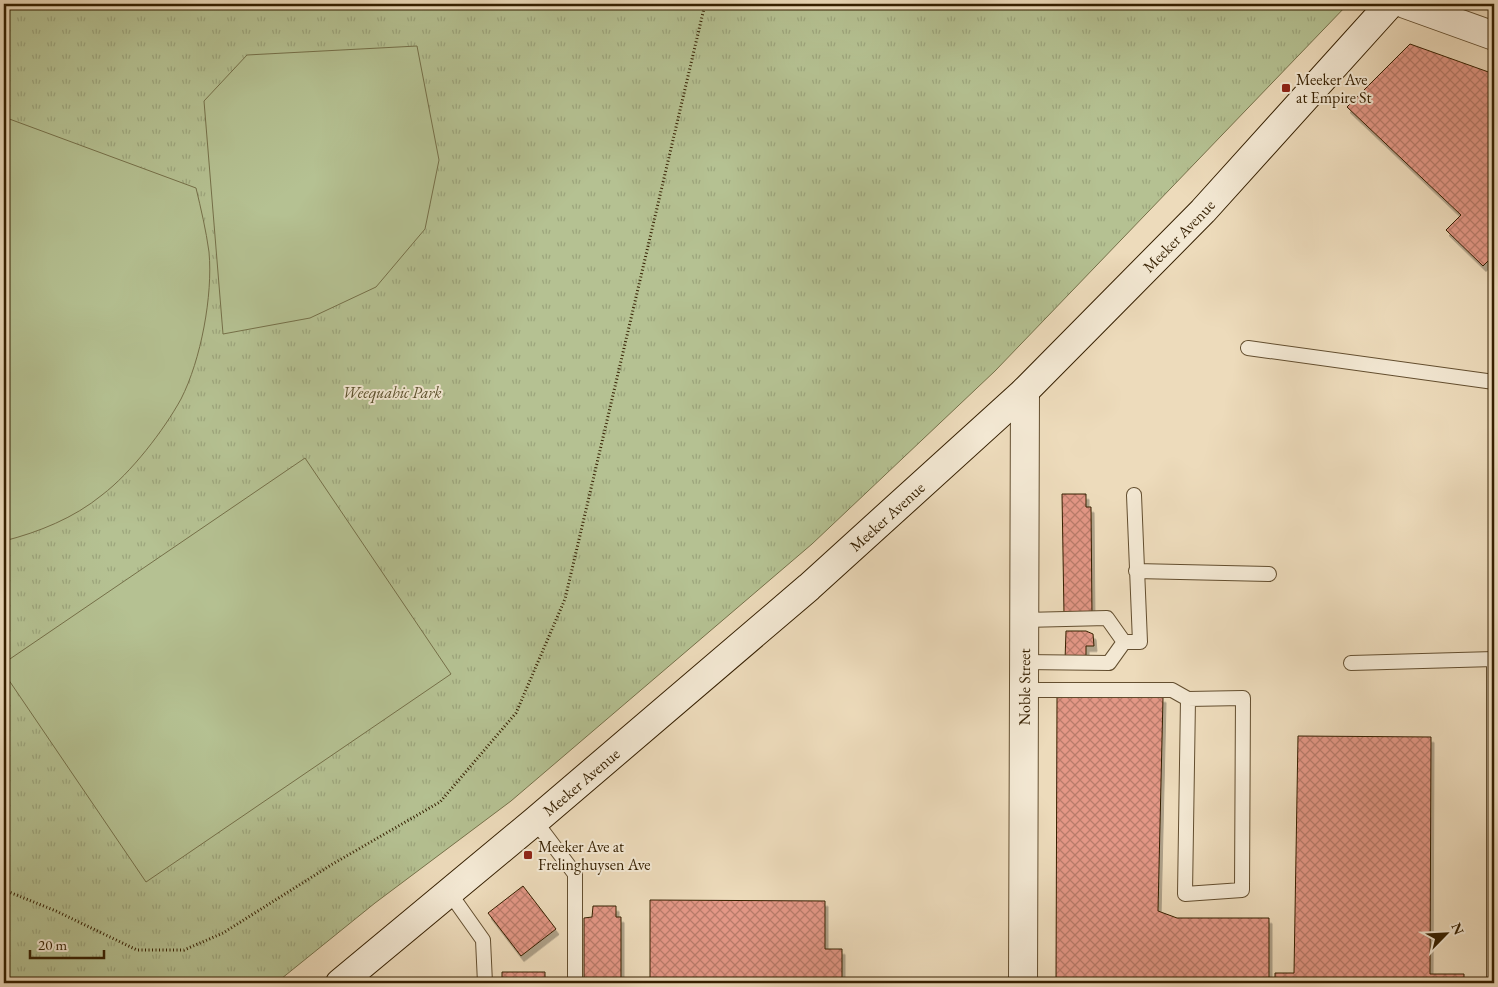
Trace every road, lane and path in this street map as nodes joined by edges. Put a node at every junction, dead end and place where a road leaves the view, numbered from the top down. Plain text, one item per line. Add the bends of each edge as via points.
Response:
1 (705, 4) edge
2 (1390, 4) edge
3 (1405, 4) edge
4 (1494, 36) edge
5 (1248, 348) dead end
6 (1494, 382) edge
7 (1024, 391) junction
8 (1134, 494) dead end
9 (1136, 571) junction
10 (1269, 574) dead end
11 (1024, 620) junction
12 (1124, 642) junction
13 (1494, 658) edge
14 (1024, 662) junction
15 (1351, 663) dead end
16 (1024, 690) junction
17 (1188, 699) junction
18 (1494, 730) edge
19 (535, 822) junction
20 (4, 890) edge
21 (449, 892) junction
22 (340, 983) edge
23 (485, 983) edge
24 (574, 983) edge
25 (1023, 983) edge
26 (1494, 983) edge

1 - 20 path via 565,599 516,713 440,802 331,865 222,934 184,950 137,950
2 - 7 main road, Meeker Avenue via 1204,211
3 - 4 main road
5 - 6 lane
7 - 11 main road, Noble Street
7 - 19 main road, Meeker Avenue via 809,587
8 - 9 lane
9 - 10 lane
9 - 12 lane via 1140,642
11 - 12 lane via 1108,618
11 - 14 main road, Noble Street
12 - 14 lane via 1109,663
13 - 15 lane
13 - 18 lane
14 - 16 main road, Noble Street
16 - 17 lane via 1172,690
16 - 25 main road, Noble Street
17 - 17 lane via 1185,894 1242,890 1243,698
18 - 26 lane
19 - 21 main road, Meeker Avenue
19 - 24 lane via 575,874
21 - 22 main road, Meeker Avenue
21 - 23 lane via 483,940

